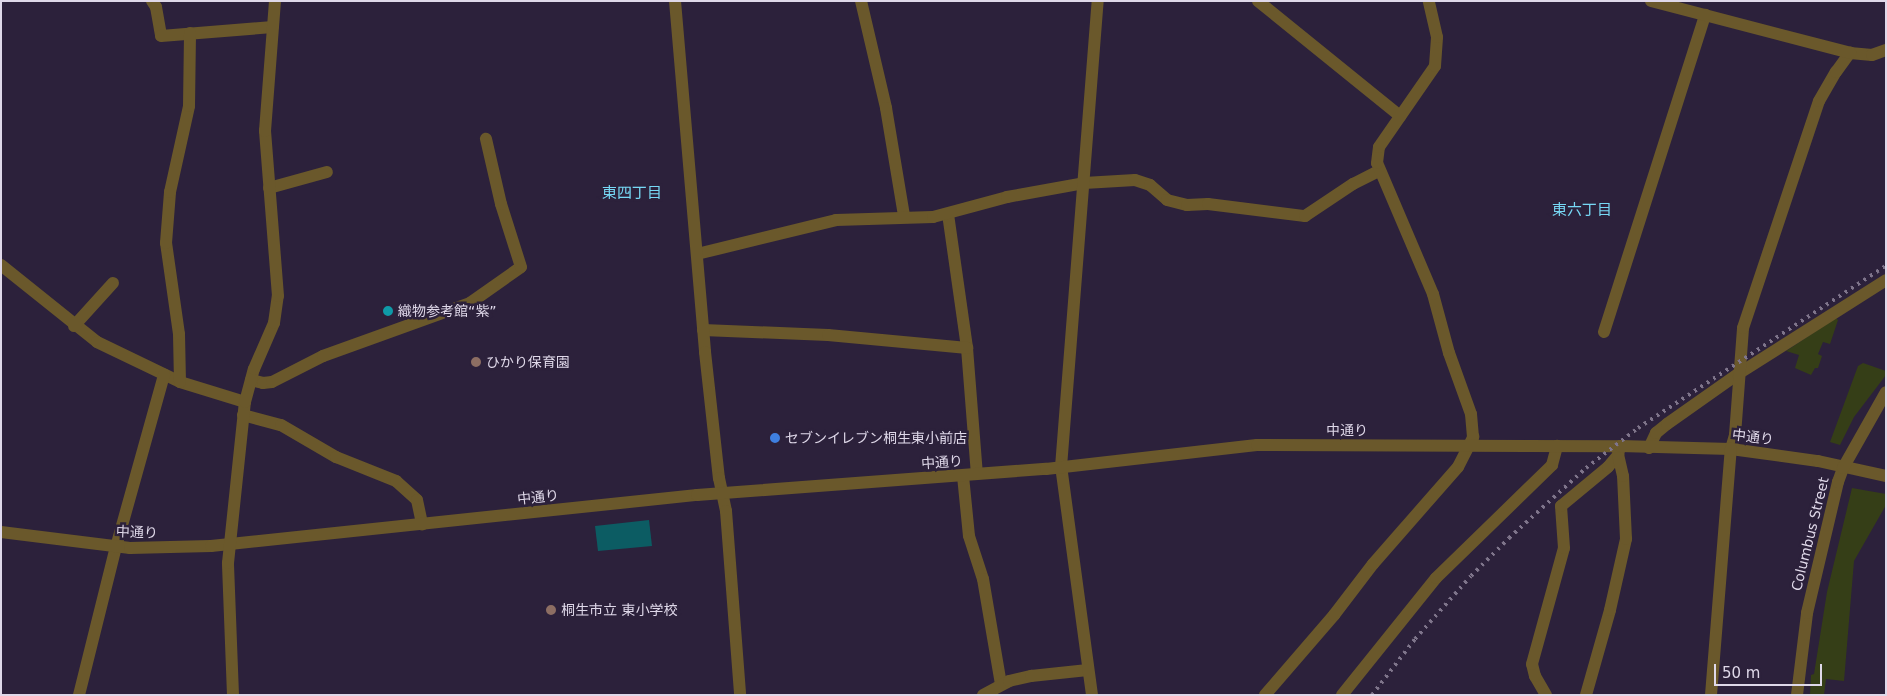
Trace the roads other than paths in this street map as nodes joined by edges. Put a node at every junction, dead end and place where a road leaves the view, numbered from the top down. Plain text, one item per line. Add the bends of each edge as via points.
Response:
1 (152, 1) edge
2 (275, 1) edge
3 (675, 1) edge
4 (861, 1) edge
5 (1098, 1) edge
6 (1258, 1) edge
7 (1429, 1) edge
8 (1651, 1) edge
9 (1706, 15) junction
10 (273, 27) junction
11 (190, 33) junction
12 (1886, 50) edge
13 (1850, 53) junction
14 (1400, 116) junction
15 (486, 139) dead end
16 (1378, 171) junction
17 (327, 172) dead end
18 (1084, 183) junction
19 (269, 188) junction
20 (948, 214) junction
21 (904, 216) junction
22 (697, 254) junction
23 (1, 265) edge
24 (1886, 280) edge
25 (113, 283) dead end
26 (74, 326) junction
27 (703, 330) junction
28 (1604, 332) dead end
29 (967, 348) junction
30 (1738, 374) junction
31 (164, 375) junction
32 (251, 380) junction
33 (180, 382) junction
34 (1886, 392) edge
35 (245, 402) junction
36 (243, 415) junction
37 (1470, 445) junction
38 (1557, 446) junction
39 (1649, 448) junction
40 (1732, 449) junction
41 (1619, 451) junction
42 (1061, 467) junction
43 (1843, 468) junction
44 (977, 474) junction
45 (963, 476) junction
46 (1886, 476) edge
47 (722, 494) junction
48 (422, 524) junction
49 (1, 532) edge
50 (229, 545) junction
51 (116, 547) junction
52 (1088, 670) junction
53 (1001, 684) junction
54 (79, 695) edge
55 (232, 695) edge
56 (740, 695) edge
57 (984, 695) edge
58 (1092, 695) edge
59 (1265, 695) edge
60 (1342, 695) edge
61 (1546, 695) edge
62 (1586, 695) edge
63 (1711, 695) edge
64 (1797, 695) edge

1 - 11 street via 156,7 160,36
2 - 10 street
3 - 22 street
4 - 21 street via 886,108
5 - 18 street
6 - 14 street
7 - 14 street via 1437,37 1435,66
8 - 9 street
9 - 13 street
9 - 28 street
10 - 11 street
10 - 19 street via 265,112
11 - 33 street via 189,106 170,192 166,243 179,334
12 - 13 street via 1872,55
13 - 30 street via 1819,102 1743,328
14 - 16 street via 1379,147 1376,156
15 - 32 street via 501,204 521,267 470,303 323,356 272,382
16 - 18 street via 1305,216 1297,217 1208,204 1187,205 1166,200 1150,185 1135,180
16 - 37 street via 1433,294 1449,353 1471,414 1473,437
17 - 19 street
18 - 20 street via 1007,197
18 - 42 street
19 - 32 street via 278,296 274,323
20 - 21 street
20 - 29 street
21 - 22 street via 836,220
22 - 27 street
23 - 26 street
24 - 30 street
25 - 26 street
26 - 31 street via 97,342
27 - 29 street via 828,335
27 - 47 street
29 - 44 street
30 - 39 street via 1667,424 1656,434
30 - 40 street
31 - 33 street
31 - 51 street
32 - 35 street
33 - 35 street
34 - 43 street, Columbus Street
35 - 36 street
36 - 48 street via 281,425 336,457 396,481 417,500
36 - 50 street
37 - 38 street, 中通り
37 - 42 street, 中通り via 1257,445
37 - 59 street via 1458,467
38 - 41 street, 中通り
38 - 60 street via 1552,466 1436,578
39 - 40 street, 中通り
39 - 41 street, 中通り
40 - 43 street, 中通り via 1818,461
40 - 63 street
41 - 61 street via 1608,467 1561,506 1564,548 1532,664
41 - 62 street via 1626,539
42 - 44 street, 中通り
42 - 52 street
43 - 46 street, 中通り
43 - 64 street, Columbus Street via 1807,614
44 - 45 street, 中通り
45 - 47 street, 中通り
45 - 53 street via 969,536 983,579
47 - 48 street, 中通り
47 - 56 street
48 - 50 street, 中通り
49 - 51 street, 中通り
50 - 51 street, 中通り via 155,549
50 - 55 street
51 - 54 street
52 - 53 street via 1032,676
52 - 58 street
53 - 57 street

